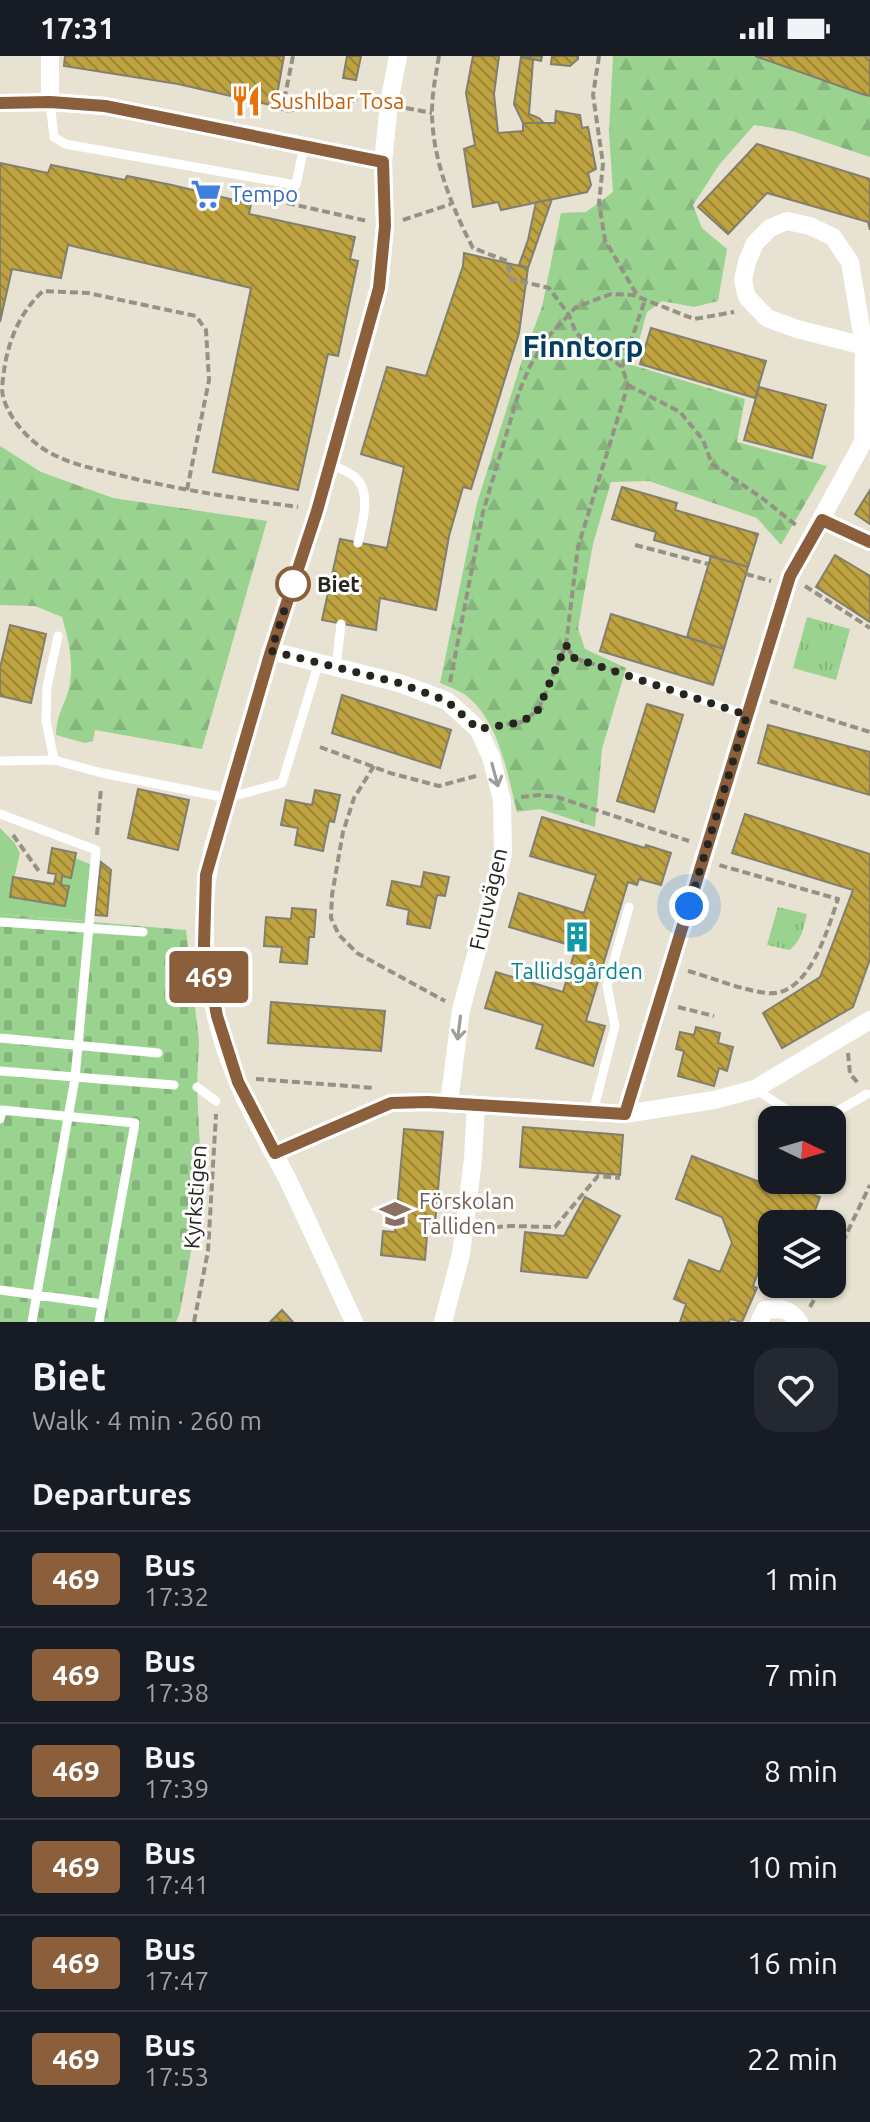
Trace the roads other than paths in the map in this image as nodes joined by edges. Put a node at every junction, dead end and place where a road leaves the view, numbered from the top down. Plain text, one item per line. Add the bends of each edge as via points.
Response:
1 (50, 56) edge
2 (398, 56) edge
3 (50, 102) junction
4 (0, 103) edge
5 (304, 146) junction
6 (383, 162) junction
7 (864, 346) junction
8 (330, 464) junction
9 (822, 520) junction
10 (870, 542) edge
11 (358, 543) dead end
12 (341, 624) dead end
13 (58, 636) dead end
14 (271, 651) junction
15 (327, 664) junction
16 (632, 676) road end
17 (747, 715) junction
18 (54, 760) junction
19 (0, 761) edge
20 (227, 798) junction
21 (0, 814) edge
22 (629, 907) dead end
23 (0, 922) edge
24 (89, 927) junction
25 (143, 932) dead end
26 (870, 1020) edge
27 (0, 1038) edge
28 (79, 1045) junction
29 (158, 1053) dead end
30 (0, 1071) edge
31 (75, 1078) junction
32 (174, 1085) dead end
33 (197, 1087) dead end
34 (755, 1089) junction
35 (867, 1094) road end
36 (216, 1101) road end
37 (449, 1103) junction
38 (476, 1105) junction
39 (781, 1106) edge
40 (846, 1106) edge
41 (593, 1112) junction
42 (625, 1114) junction
43 (68, 1116) junction
44 (0, 1119) edge
45 (275, 1153) junction
46 (0, 1290) edge
47 (36, 1295) junction
48 (102, 1304) junction
49 (803, 1317) edge
50 (32, 1322) edge
51 (99, 1322) edge
52 (354, 1322) edge
53 (443, 1322) edge
54 (759, 1322) edge

1 - 3 street
2 - 6 street
3 - 4 street
3 - 5 street via 105,106
3 - 5 lane via 54,137 65,144 280,183 296,185
5 - 6 street
6 - 8 street via 376,224 379,288
7 - 7 street via 797,329 756,309 743,280 755,243 770,228 787,221 833,237 850,262
7 - 9 street via 863,442
8 - 11 lane via 357,478 363,492
8 - 14 street
9 - 10 street
9 - 17 street via 790,576
12 - 15 lane
13 - 18 lane via 47,687 46,721
14 - 15 street, Furuvägen
14 - 20 street
15 - 20 lane via 282,783
15 -> 37 street, Furuvägen via 447,701 478,729 494,770 502,800 503,854 461,1010
16 - 17 lane
17 - 42 street
18 - 19 lane
18 - 20 lane
20 - 45 street via 206,875 204,945 217,1016 238,1082
21 - 24 lane via 96,850
22 - 41 lane via 607,986 615,1026
23 - 24 lane
24 - 25 lane
24 - 28 lane
26 - 34 street
27 - 28 lane
28 - 29 lane
28 - 31 lane
30 - 31 lane
31 - 32 lane
31 - 43 lane
33 - 36 lane
34 - 39 lane
34 - 42 street
35 - 40 lane
37 - 38 street
37 - 45 street via 391,1103
38 - 41 street
38 - 53 street via 461,1254
41 - 42 street
43 - 44 lane via 2,1110
43 - 47 lane
43 - 48 lane via 135,1123
45 - 52 street
46 - 47 lane
47 - 48 lane
47 - 50 lane
48 - 51 lane
49 - 54 street via 780,1308 765,1310

